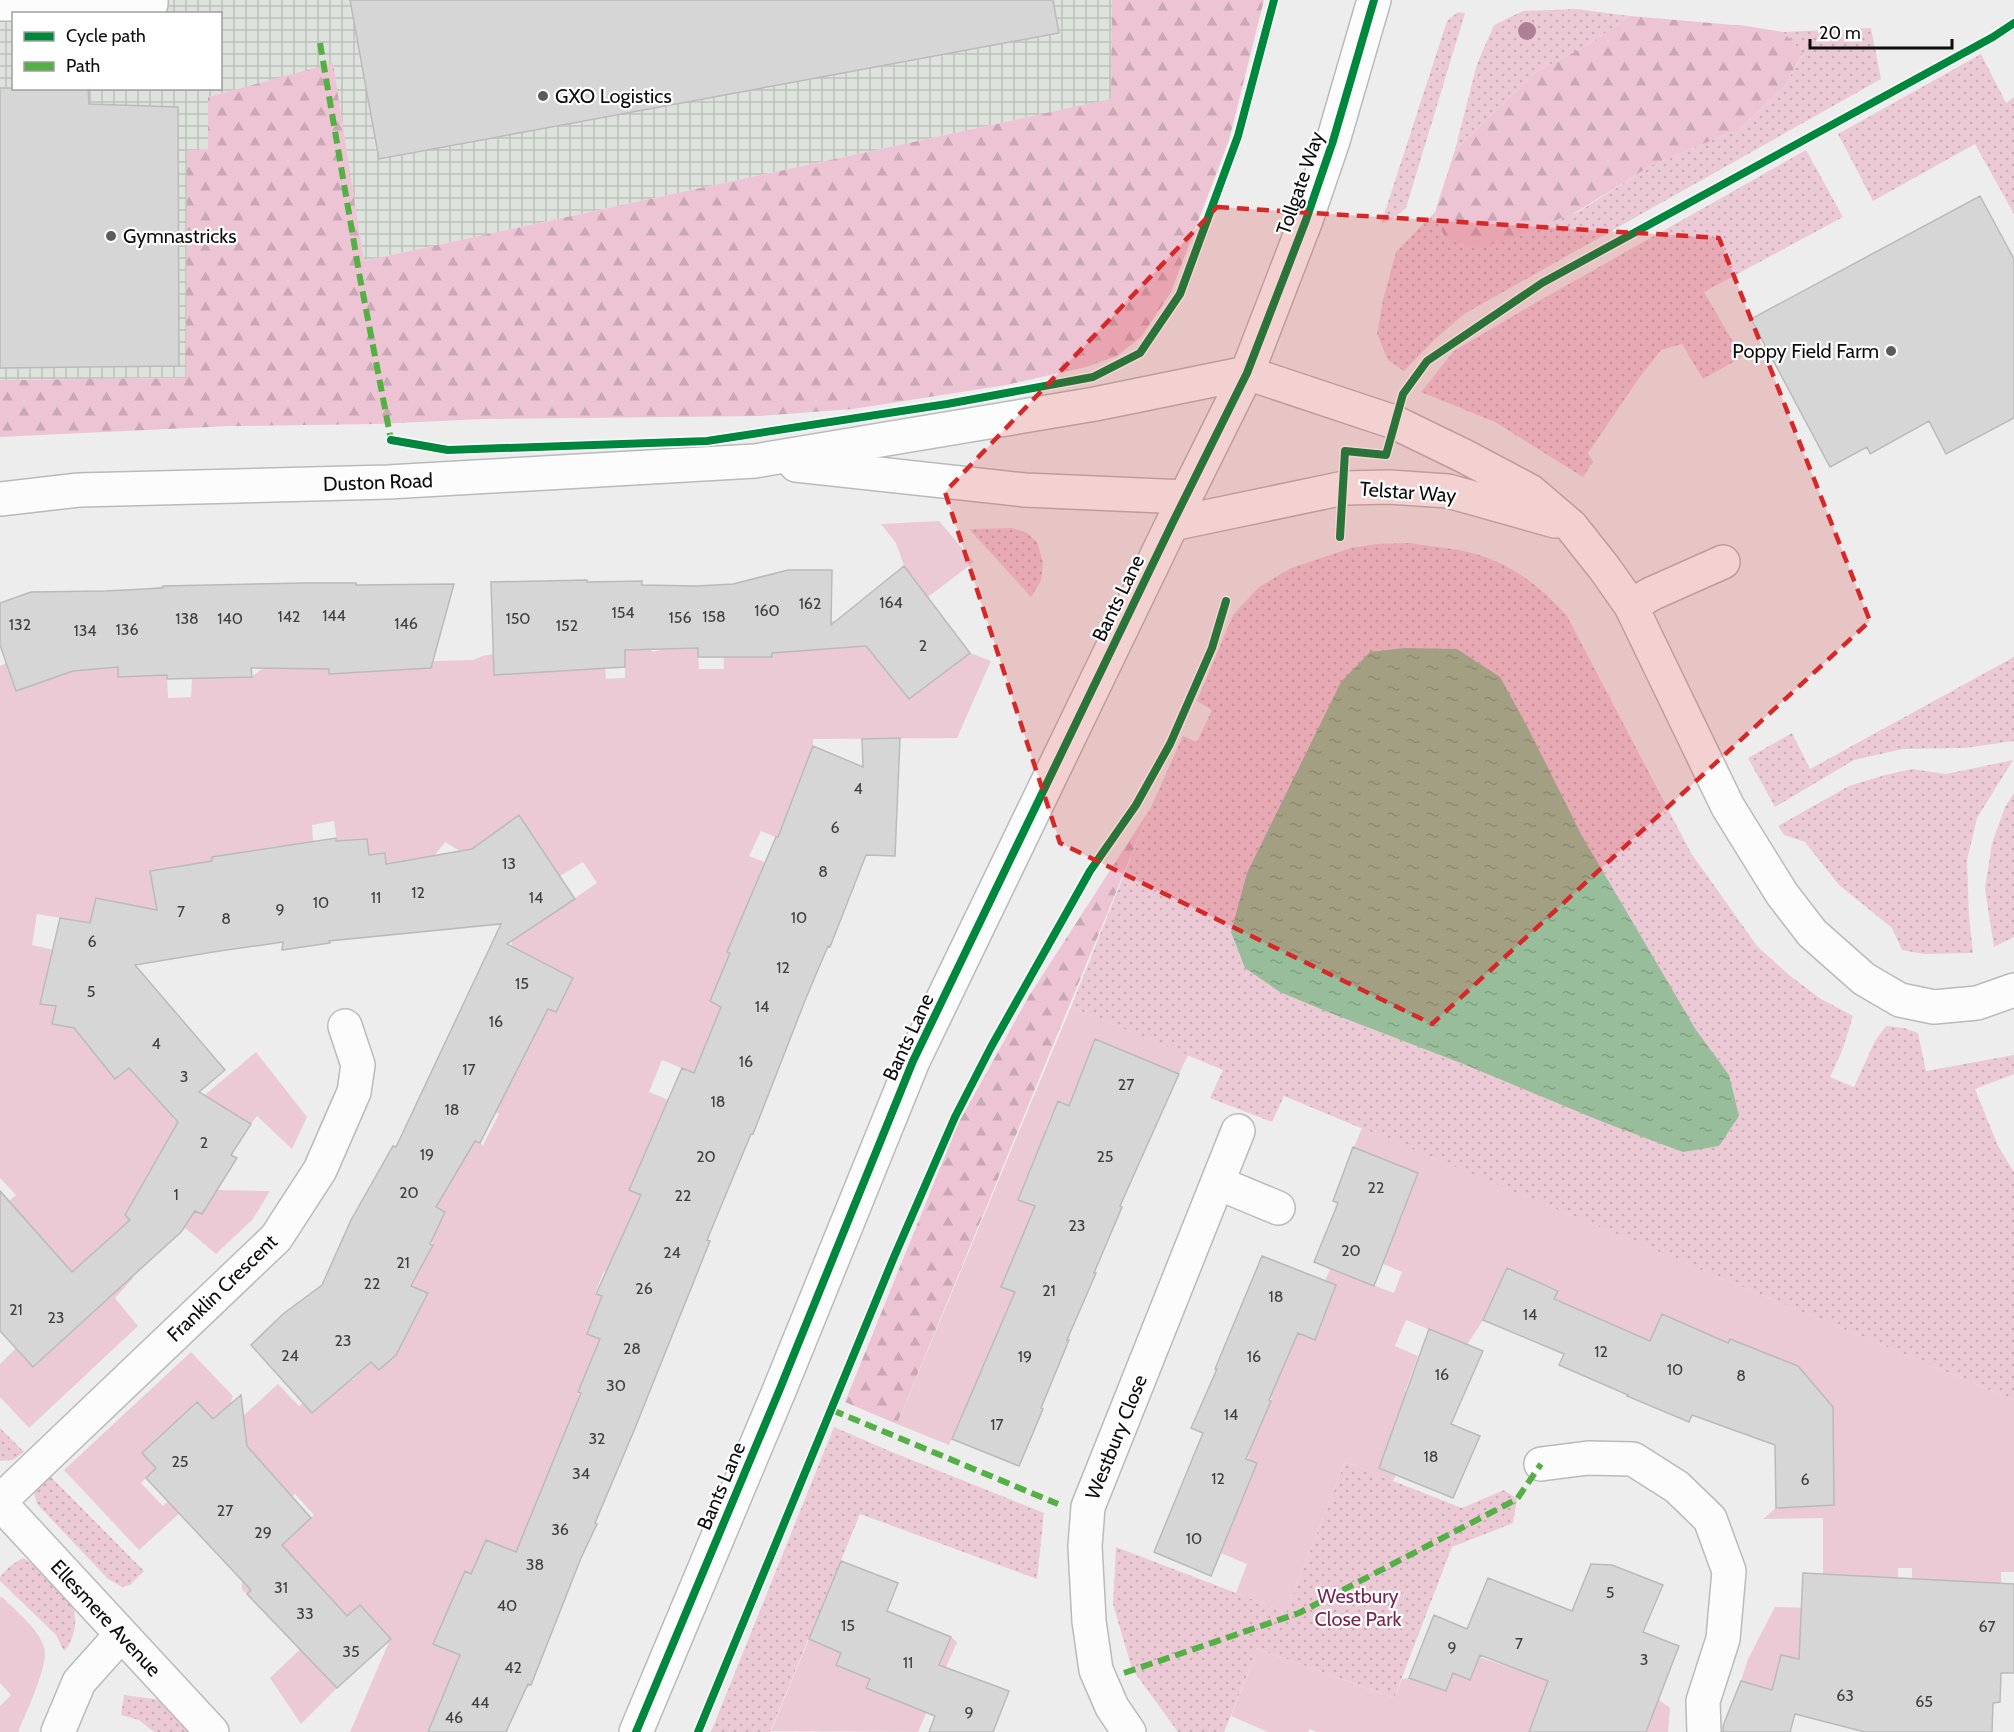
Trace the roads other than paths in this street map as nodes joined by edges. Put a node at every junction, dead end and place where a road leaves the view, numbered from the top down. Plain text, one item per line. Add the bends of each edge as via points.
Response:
1 (151, 0) edge
2 (1374, 0) edge
3 (0, 4) edge
4 (1247, 373) junction
5 (755, 461) junction
6 (0, 498) edge
7 (1178, 511) junction
8 (1571, 526) junction
9 (1723, 562) dead end
10 (1631, 606) junction
11 (2014, 990) edge
12 (345, 1026) dead end
13 (1238, 1131) dead end
14 (1218, 1183) junction
15 (1278, 1208) dead end
16 (1541, 1464) dead end
17 (0, 1502) edge
18 (121, 1635) junction
19 (58, 1732) edge
20 (212, 1732) edge
21 (636, 1732) edge
22 (1129, 1732) edge
23 (1704, 1732) edge

1 - 3 street via 151,4
2 - 4 street, Tollgate Way via 1310,209
4 - 5 street via 1095,404
4 - 7 street, Bants Lane
4 - 8 street, Telstar Way via 1394,422 1530,491
5 - 6 street, Duston Road via 388,482 79,490
5 - 7 street, Telstar Way
7 - 8 street, Telstar Way via 1344,488 1389,487 1448,491
7 - 21 street, Bants Lane via 913,1061
8 - 10 street, Telstar Way
9 - 10 street
10 - 11 street, Telstar Way via 1728,807 1782,894 1812,933 1864,979 1900,1000 1934,1007 1977,1003
12 - 17 street, Franklin Crescent via 358,1065 354,1092 320,1170 276,1238
13 - 14 street, Westbury Close
14 - 15 street
14 - 22 street, Westbury Close via 1088,1507 1085,1558 1096,1670 1112,1707
16 - 23 street via 1588,1458 1633,1459 1677,1487 1710,1519 1729,1571 1723,1638 1703,1701
17 - 18 street, Ellesmere Avenue
18 - 19 street via 79,1682
18 - 20 street, Ellesmere Avenue

